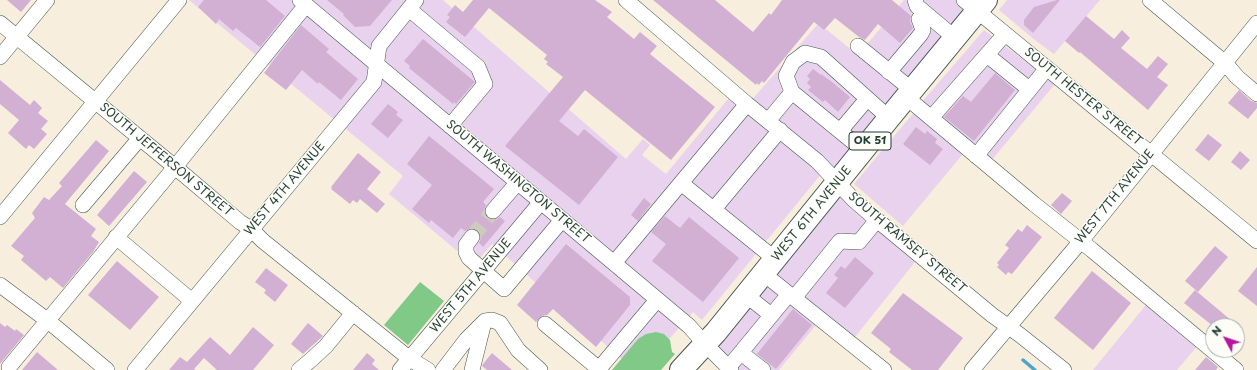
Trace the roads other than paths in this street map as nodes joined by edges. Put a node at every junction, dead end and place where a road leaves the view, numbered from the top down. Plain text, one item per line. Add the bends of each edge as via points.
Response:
1 (47, 0) edge
2 (179, 0) edge
3 (626, 0) edge
4 (915, 0) edge
5 (1150, 0) edge
6 (303, 3) edge
7 (976, 4) edge
8 (413, 5) edge
9 (924, 12) junction
10 (0, 23) edge
11 (1257, 24) edge
12 (1006, 34) junction
13 (16, 37) junction
14 (955, 38) junction
15 (858, 46) dead end
16 (987, 55) junction
17 (0, 57) edge
18 (1225, 63) junction
19 (376, 64) junction
20 (1047, 68) junction
21 (889, 72) junction
22 (1029, 90) junction
23 (792, 92) junction
24 (909, 94) junction
25 (1257, 94) edge
26 (866, 98) junction
27 (96, 102) junction
28 (747, 104) junction
29 (889, 118) junction
30 (931, 118) junction
31 (768, 121) junction
32 (450, 126) junction
33 (780, 130) junction
34 (840, 131) junction
35 (140, 138) junction
36 (863, 150) junction
37 (1151, 153) junction
38 (976, 156) junction
39 (175, 167) junction
40 (518, 182) junction
41 (837, 182) junction
42 (682, 183) junction
43 (541, 202) junction
44 (83, 205) dead end
45 (714, 209) junction
46 (493, 211) tunnel mouth
47 (0, 217) edge
48 (562, 220) junction
49 (877, 220) junction
50 (251, 229) junction
51 (116, 237) junction
52 (472, 237) tunnel mouth
53 (1080, 241) junction
54 (1257, 241) edge
55 (614, 263) junction
56 (769, 267) junction
57 (483, 271) junction
58 (0, 285) edge
59 (746, 295) junction
60 (791, 296) junction
61 (192, 300) junction
62 (657, 300) junction
63 (353, 313) junction
64 (772, 316) junction
65 (47, 320) junction
66 (484, 321) junction
67 (545, 324) dead end
68 (1008, 326) junction
69 (466, 340) junction
70 (705, 344) junction
71 (741, 353) junction
72 (405, 364) edge
73 (10, 367) dead end
74 (598, 369) edge
75 (730, 369) edge
76 (107, 370) edge
77 (135, 370) edge
78 (299, 370) edge
79 (428, 370) edge
80 (443, 370) edge
81 (464, 370) edge
82 (472, 370) edge
83 (540, 370) edge
84 (681, 370) edge
85 (763, 370) edge
86 (884, 370) edge
87 (972, 370) edge
88 (1064, 370) edge
89 (1236, 370) edge

1 - 13 street
2 - 27 street
3 - 28 street, SOUTH RAMSEY STREET
4 - 9 street
5 - 18 street
6 - 19 street, SOUTH WASHINGTON STREET
6 - 39 street
7 - 12 street, SOUTH HESTER STREET
7 - 14 highway, WEST 6TH AVENUE / OK 51
8 - 19 street, WEST 4TH AVENUE via 380,46
8 - 32 street via 478,67 485,84
9 - 14 street
9 - 21 street via 919,19 921,34
10 - 13 street, SOUTH JEFFERSON STREET
11 - 18 street, WEST 7TH AVENUE
12 - 16 street
12 - 20 street, SOUTH HESTER STREET
13 - 17 street
13 - 27 street, SOUTH JEFFERSON STREET
14 - 24 highway, WEST 6TH AVENUE / OK 51
15 - 21 street
16 - 22 street
16 - 30 street
18 - 25 street
18 - 37 street, WEST 7TH AVENUE
19 - 32 street, SOUTH WASHINGTON STREET
19 - 50 street, WEST 4TH AVENUE via 374,82
20 - 22 street
20 - 37 street, SOUTH HESTER STREET
21 - 24 street
22 - 38 street
23 - 26 street via 786,76 793,62 805,53 821,58
23 - 31 street
23 - 34 street
24 - 29 highway, WEST 6TH AVENUE / OK 51
24 - 30 street
26 - 29 street
26 - 34 street
27 - 35 street, SOUTH JEFFERSON STREET
27 - 47 street
28 - 31 street, SOUTH RAMSEY STREET
28 - 42 street
29 - 36 highway, WEST 6TH AVENUE / OK 51
30 - 38 street
31 - 33 street, SOUTH RAMSEY STREET
32 - 40 street, SOUTH WASHINGTON STREET
33 - 41 street, SOUTH RAMSEY STREET via 817,161
33 - 45 street
34 - 36 street
35 - 39 street, SOUTH JEFFERSON STREET
35 - 44 street
36 - 41 highway, WEST 6TH AVENUE / OK 51
37 - 53 street, WEST 7TH AVENUE
37 - 54 street, SOUTH HESTER STREET
38 - 53 street
39 - 50 street, SOUTH JEFFERSON STREET
39 - 51 street
40 - 43 street, SOUTH WASHINGTON STREET
40 - 46 street
41 - 49 street, SOUTH RAMSEY STREET
41 - 56 highway, WEST 6TH AVENUE / OK 51
42 - 45 street
42 - 55 street
43 - 48 street, SOUTH WASHINGTON STREET
43 - 57 street, WEST 5TH AVENUE
45 - 56 street
48 - 55 street, SOUTH WASHINGTON STREET
48 - 57 street via 504,289
49 - 60 street via 859,242 840,241
49 - 68 street, SOUTH RAMSEY STREET
50 - 61 street, WEST 4TH AVENUE
50 - 63 street, SOUTH JEFFERSON STREET
51 - 61 street
51 - 65 street
52 - 57 street via 466,244 466,252
53 - 68 street, WEST 7TH AVENUE
53 - 89 street
55 - 62 street, SOUTH WASHINGTON STREET
56 - 59 highway, WEST 6TH AVENUE / OK 51
56 - 60 street
57 - 72 street, WEST 5TH AVENUE
58 - 65 street
59 - 64 street
59 - 70 highway, WEST 6TH AVENUE / OK 51
60 - 64 street
60 - 86 street
61 - 77 street, WEST 4TH AVENUE
62 - 70 street, SOUTH WASHINGTON STREET via 689,326
62 - 74 street
63 - 72 street, SOUTH JEFFERSON STREET
63 - 78 street via 326,346
64 - 71 street
65 - 73 street
65 - 76 street
66 - 69 street
66 - 82 street
66 - 83 street via 500,323 518,350
67 - 74 street
68 - 87 street, WEST 7TH AVENUE
68 - 88 street, SOUTH RAMSEY STREET
69 - 80 street
69 - 81 street via 460,364
70 - 75 street, SOUTH WASHINGTON STREET
70 - 84 highway, WEST 6TH AVENUE / OK 51
71 - 75 street
71 - 85 street
72 - 79 street, SOUTH JEFFERSON STREET

